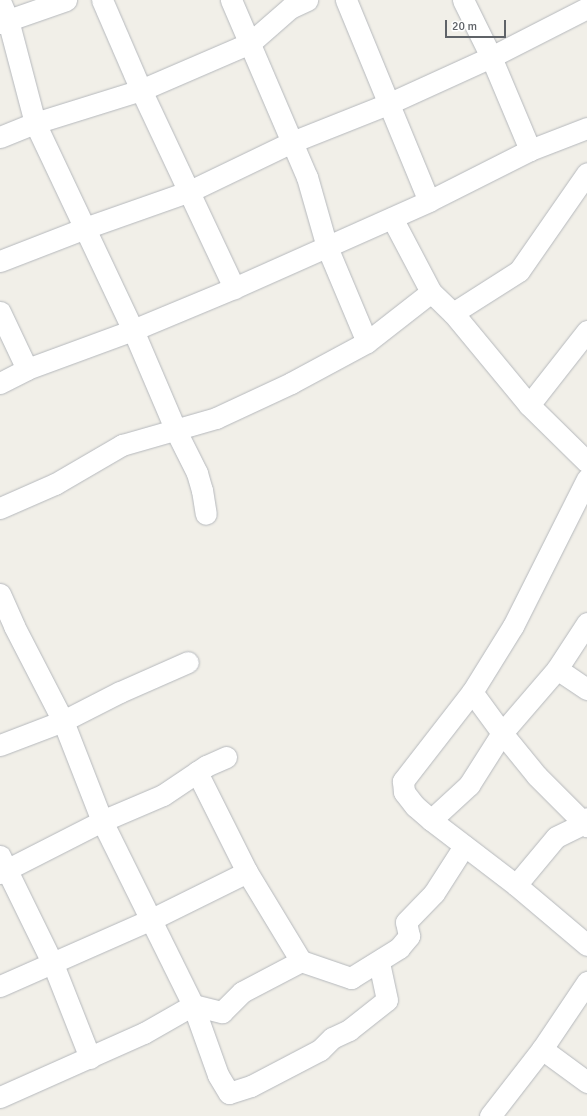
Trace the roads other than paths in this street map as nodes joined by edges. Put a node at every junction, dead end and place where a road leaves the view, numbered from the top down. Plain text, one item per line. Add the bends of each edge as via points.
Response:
1 (66, 0) edge
2 (102, 0) edge
3 (231, 0) edge
4 (308, 0) edge
5 (346, 0) edge
6 (462, 0) edge
7 (585, 7) edge
8 (3, 15) edge
9 (250, 43) junction
10 (491, 56) junction
11 (141, 90) junction
12 (390, 103) junction
13 (35, 123) junction
14 (587, 128) edge
15 (0, 137) edge
16 (292, 142) junction
17 (530, 150) junction
18 (587, 173) edge
19 (190, 191) junction
20 (429, 201) junction
21 (392, 218) junction
22 (84, 228) junction
23 (327, 247) junction
24 (0, 261) edge
25 (234, 288) junction
26 (431, 292) junction
27 (0, 312) edge
28 (453, 313) junction
29 (133, 330) junction
30 (587, 331) edge
31 (367, 342) junction
32 (26, 369) junction
33 (0, 383) edge
34 (529, 405) junction
35 (176, 431) junction
36 (587, 462) edge
37 (587, 479) edge
38 (0, 508) edge
39 (206, 514) dead end
40 (0, 594) edge
41 (587, 623) edge
42 (7, 629) edge
43 (188, 662) dead end
44 (557, 669) junction
45 (587, 689) edge
46 (472, 692) junction
47 (63, 721) junction
48 (502, 733) junction
49 (0, 745) edge
50 (226, 757) dead end
51 (197, 772) junction
52 (430, 820) junction
53 (102, 821) junction
54 (586, 823) edge
55 (464, 846) junction
56 (2, 866) edge
57 (247, 872) junction
58 (516, 885) junction
59 (152, 919) junction
60 (587, 945) edge
61 (301, 961) junction
62 (379, 962) junction
63 (53, 964) junction
64 (587, 982) edge
65 (0, 986) edge
66 (194, 1005) junction
67 (542, 1049) junction
68 (90, 1058) junction
69 (587, 1082) edge
70 (0, 1097) edge
71 (490, 1116) edge

1 - 8 street
2 - 11 street
3 - 9 street
4 - 9 street via 290,8
5 - 12 street
6 - 10 street
7 - 10 street
8 - 13 street
9 - 11 street
9 - 16 street
10 - 12 street
10 - 17 street
11 - 13 street
11 - 19 street
12 - 16 street
12 - 20 street
13 - 15 street
13 - 22 street
14 - 17 street
16 - 19 street
16 - 23 street via 307,177
17 - 20 street
18 - 28 street via 518,271
19 - 22 street
19 - 25 street
20 - 21 street
21 - 23 street
21 - 26 street
22 - 24 street
22 - 29 street
23 - 25 street
23 - 31 street
25 - 29 street
26 - 28 street
26 - 31 street
27 - 32 street
28 - 34 street
29 - 32 street
29 - 35 street
30 - 34 street
31 - 35 street via 258,399 216,418
32 - 33 street
34 - 36 street
35 - 38 street via 122,445 55,484
35 - 39 street via 197,473
37 - 46 street via 513,626
40 - 42 street
41 - 44 street
42 - 47 street
43 - 47 street
44 - 45 street
44 - 48 street
46 - 48 street
46 - 52 street via 402,781 404,792
47 - 49 street
47 - 53 street
48 - 52 street via 469,785
48 - 54 street via 537,776
50 - 51 street
51 - 53 street via 163,795
51 - 57 street
52 - 55 street
53 - 56 street
53 - 59 street
54 - 58 street via 556,836
55 - 58 street
55 - 62 street via 434,892 406,922 409,936 399,948
56 - 63 street
57 - 59 street
57 - 61 street
58 - 60 street
59 - 63 street
59 - 66 street
61 - 62 street via 351,978
61 - 66 street via 242,992 222,1012
62 - 66 street via 387,1000 349,1030 332,1038 320,1050 251,1086 229,1093 218,1075
63 - 65 street
63 - 68 street
64 - 67 street
66 - 68 street via 144,1033
67 - 69 street
67 - 71 street
68 - 70 street

